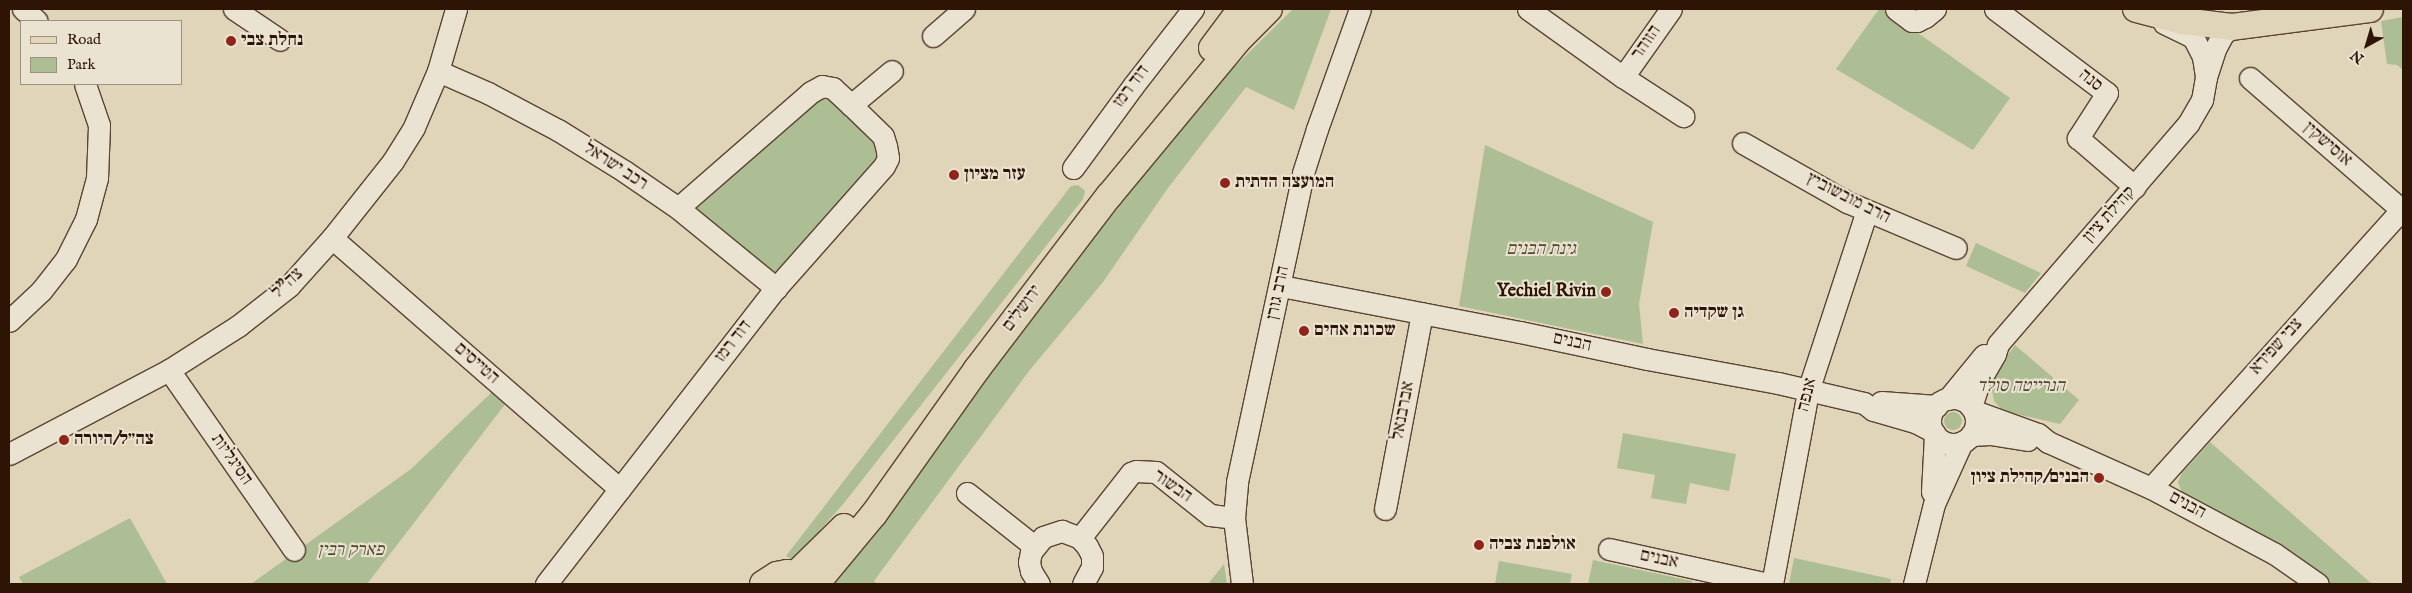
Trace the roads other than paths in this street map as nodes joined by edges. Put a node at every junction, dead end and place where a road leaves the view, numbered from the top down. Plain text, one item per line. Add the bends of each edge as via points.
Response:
1 (23, 9) edge
2 (234, 9) edge
3 (456, 9) edge
4 (964, 9) edge
5 (1193, 9) edge
6 (1241, 9) edge
7 (1269, 9) edge
8 (1360, 9) edge
9 (1528, 9) edge
10 (1671, 9) edge
11 (1935, 9) edge
12 (1996, 9) edge
13 (2132, 9) edge
14 (2136, 9) edge
15 (2179, 9) edge
16 (2284, 9) edge
17 (2370, 9) edge
18 (1904, 15) edge
19 (36, 20) edge
20 (2232, 27) junction
21 (933, 36) dead end
22 (280, 40) dead end
23 (892, 70) dead end
24 (438, 71) junction
25 (1623, 77) junction
26 (2206, 77) junction
27 (2250, 78) dead end
28 (85, 85) edge
29 (852, 106) junction
30 (1682, 116) dead end
31 (1743, 143) dead end
32 (1073, 168) dead end
33 (1117, 186) junction
34 (2135, 188) junction
35 (678, 208) junction
36 (2403, 210) edge
37 (1867, 211) junction
38 (332, 238) junction
39 (1956, 248) dead end
40 (1281, 286) junction
41 (776, 288) junction
42 (1422, 313) junction
43 (9, 321) edge
44 (1998, 344) junction
45 (169, 370) junction
46 (1808, 391) junction
47 (1942, 402) junction
48 (1864, 403) junction
49 (1972, 409) junction
50 (1934, 433) junction
51 (1966, 439) junction
52 (2048, 442) junction
53 (9, 454) edge
54 (2151, 488) junction
55 (620, 489) junction
56 (967, 493) dead end
57 (1934, 504) junction
58 (1385, 509) dead end
59 (1234, 518) junction
60 (1080, 538) junction
61 (1034, 546) junction
62 (1609, 549) dead end
63 (294, 550) dead end
64 (808, 581) edge
65 (546, 584) edge
66 (763, 584) edge
67 (1039, 584) edge
68 (1083, 584) edge
69 (1242, 584) edge
70 (1768, 584) edge
71 (1772, 584) edge
72 (1914, 584) edge
73 (2318, 584) edge

1 - 19 street
2 - 22 street
3 - 24 street, צה"ל
4 - 21 street
5 - 32 street, דוד רמז
6 - 33 main road, ירושלים
7 - 33 main road, ירושלים via 1237,41
8 - 40 street, הרב גורן via 1303,173
9 - 25 street
10 - 25 street, הזוהר
11 - 18 street via 1921,20
12 - 34 street, סנה via 2107,93 2078,138
13 - 26 street, קהילת ציון via 2193,37 2203,57
14 - 20 main road via 2182,21
15 - 16 main road via 2230,15
17 - 20 main road
20 - 26 street, קהילת ציון via 2220,40
23 - 29 street
24 - 35 street, רכב ישראל via 558,130
24 - 38 street, צה"ל via 422,113 393,161
25 - 30 street
26 - 34 street, קהילת ציון via 2197,112
27 - 36 street, אוסישקין
28 - 43 street via 99,125 97,178 86,219 66,259 41,291
29 - 35 street, דוד רמז via 833,88 822,86 811,92
29 - 41 street, דוד רמז via 883,136 888,158
31 - 37 street, הרב מובשוביץ
33 - 64 main road, ירושלים via 931,433 866,506
34 - 44 street, קהילת ציון
35 - 41 street, רכב ישראל
36 - 54 street, צבי שפירא
37 - 39 street, הרב מובשוביץ
37 - 46 street, אנפה
38 - 45 street, צה"ל via 289,286 238,326
38 - 55 street, הטייסים
40 - 42 street, הבנים
40 - 59 street, הרב גורן via 1237,482
41 - 55 street, דוד רמז
42 - 46 street, הבנים
42 - 58 street, אברבנאל
44 - 47 street, קהילת ציון via 1990,347
44 - 49 street, קהילת ציון via 1996,354 1980,380
45 - 53 street, צה"ל
45 - 63 street, הסיגליות
46 - 48 street, הבנים
46 - 71 street, אנפה
47 - 48 street, הבנים
47 - 49 street via 1961,399
47 - 50 street via 1931,417
48 - 50 street, הבנים via 1873,410 1909,419
49 - 51 street via 1976,423
49 - 52 street, הבנים via 2038,434
50 - 51 street via 1944,442
50 - 57 street
51 - 52 street, הבנים via 1990,434
51 - 57 street
52 - 54 street, הבנים
54 - 73 street, הבנים via 2275,554
55 - 65 street, דוד רמז
56 - 61 street
57 - 72 street
59 - 60 street, הבשור via 1210,515 1156,472 1136,470
59 - 69 street, הרב גורן
60 - 61 street via 1062,531 1043,537
60 - 68 street via 1092,556 1092,567
61 - 67 street via 1029,562
62 - 70 street, אבנים
64 - 66 main road via 777,575

